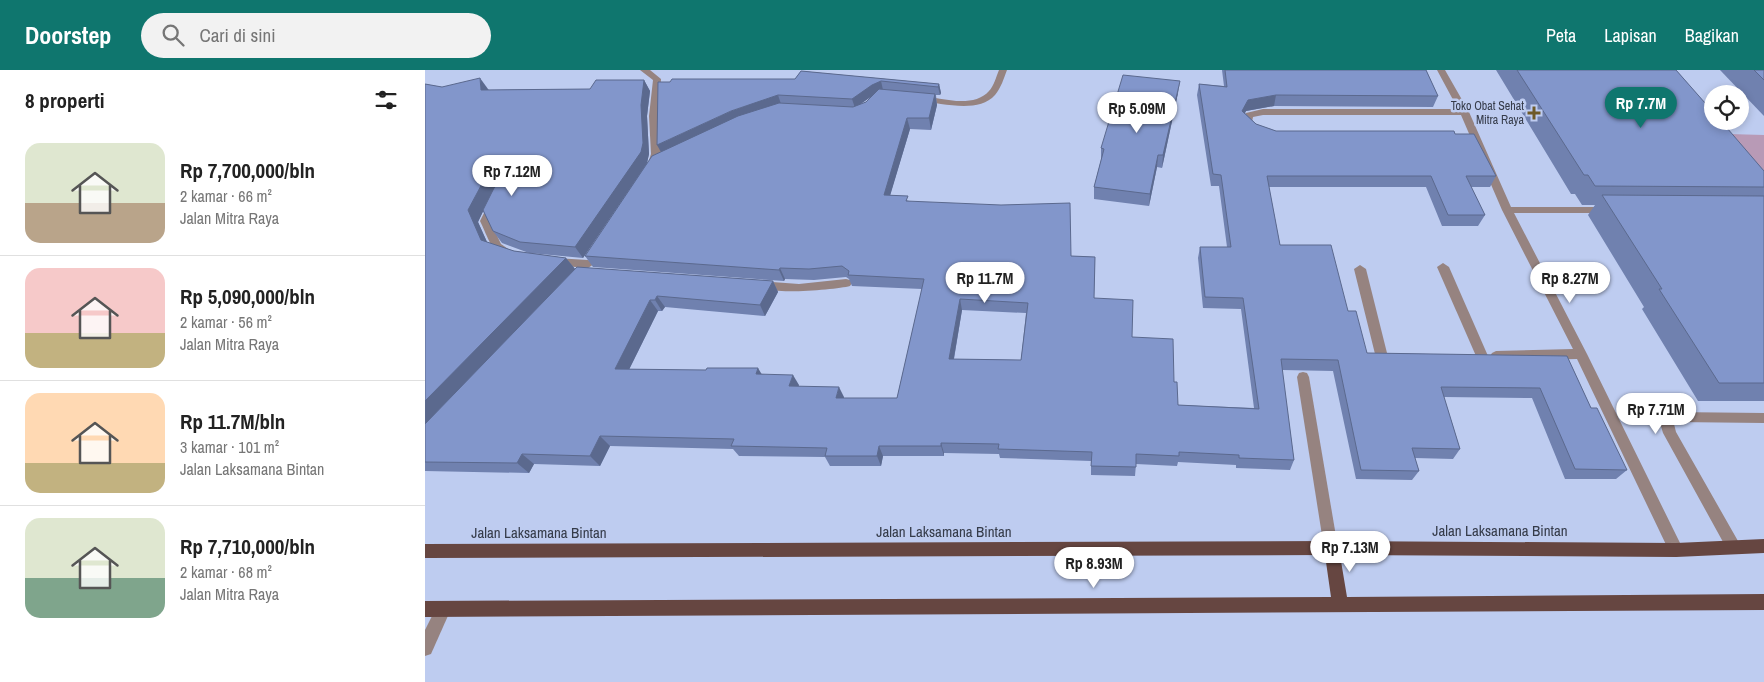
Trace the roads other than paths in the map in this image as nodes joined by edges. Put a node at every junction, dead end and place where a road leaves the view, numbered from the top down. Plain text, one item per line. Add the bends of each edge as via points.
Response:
1 (644, 70) edge
2 (1003, 70) edge
3 (1441, 70) edge
4 (912, 98) edge
5 (1465, 112) junction
6 (1262, 135) edge
7 (644, 179) edge
8 (502, 192) edge
9 (1507, 210) junction
10 (1615, 210) edge
11 (523, 258) edge
12 (541, 261) edge
13 (1443, 267) dead end
14 (1360, 269) dead end
15 (599, 273) edge
16 (847, 283) edge
17 (751, 284) edge
18 (1581, 354) junction
19 (1409, 357) edge
20 (1303, 377) dead end
21 (1764, 418) edge
22 (1733, 546) junction
23 (1764, 546) edge
24 (1331, 548) junction
25 (1676, 550) junction
26 (425, 551) edge
27 (1764, 602) edge
28 (1340, 603) junction
29 (425, 609) edge
30 (443, 610) junction
31 (425, 648) edge

1 - 7 street via 657,79 654,116 658,162
2 - 4 street via 996,88 978,101
3 - 5 street
5 - 6 street via 1274,111 1249,115 1247,122
5 - 9 street via 1471,138
8 - 11 street via 485,221 496,246
9 - 10 street
9 - 18 street
12 - 15 street via 590,261 582,272
13 - 18 street via 1477,356
14 - 19 street via 1382,358
16 - 17 street via 799,288
18 - 25 street
20 - 24 street
21 - 22 street via 1672,416 1667,423
22 - 23 main road, Jalan Laksamana Bintan
22 - 25 main road, Jalan Laksamana Bintan
24 - 25 main road, Jalan Laksamana Bintan
24 - 26 main road, Jalan Laksamana Bintan
24 - 28 main road
27 - 28 main road
28 - 30 main road
29 - 30 main road
30 - 31 street

